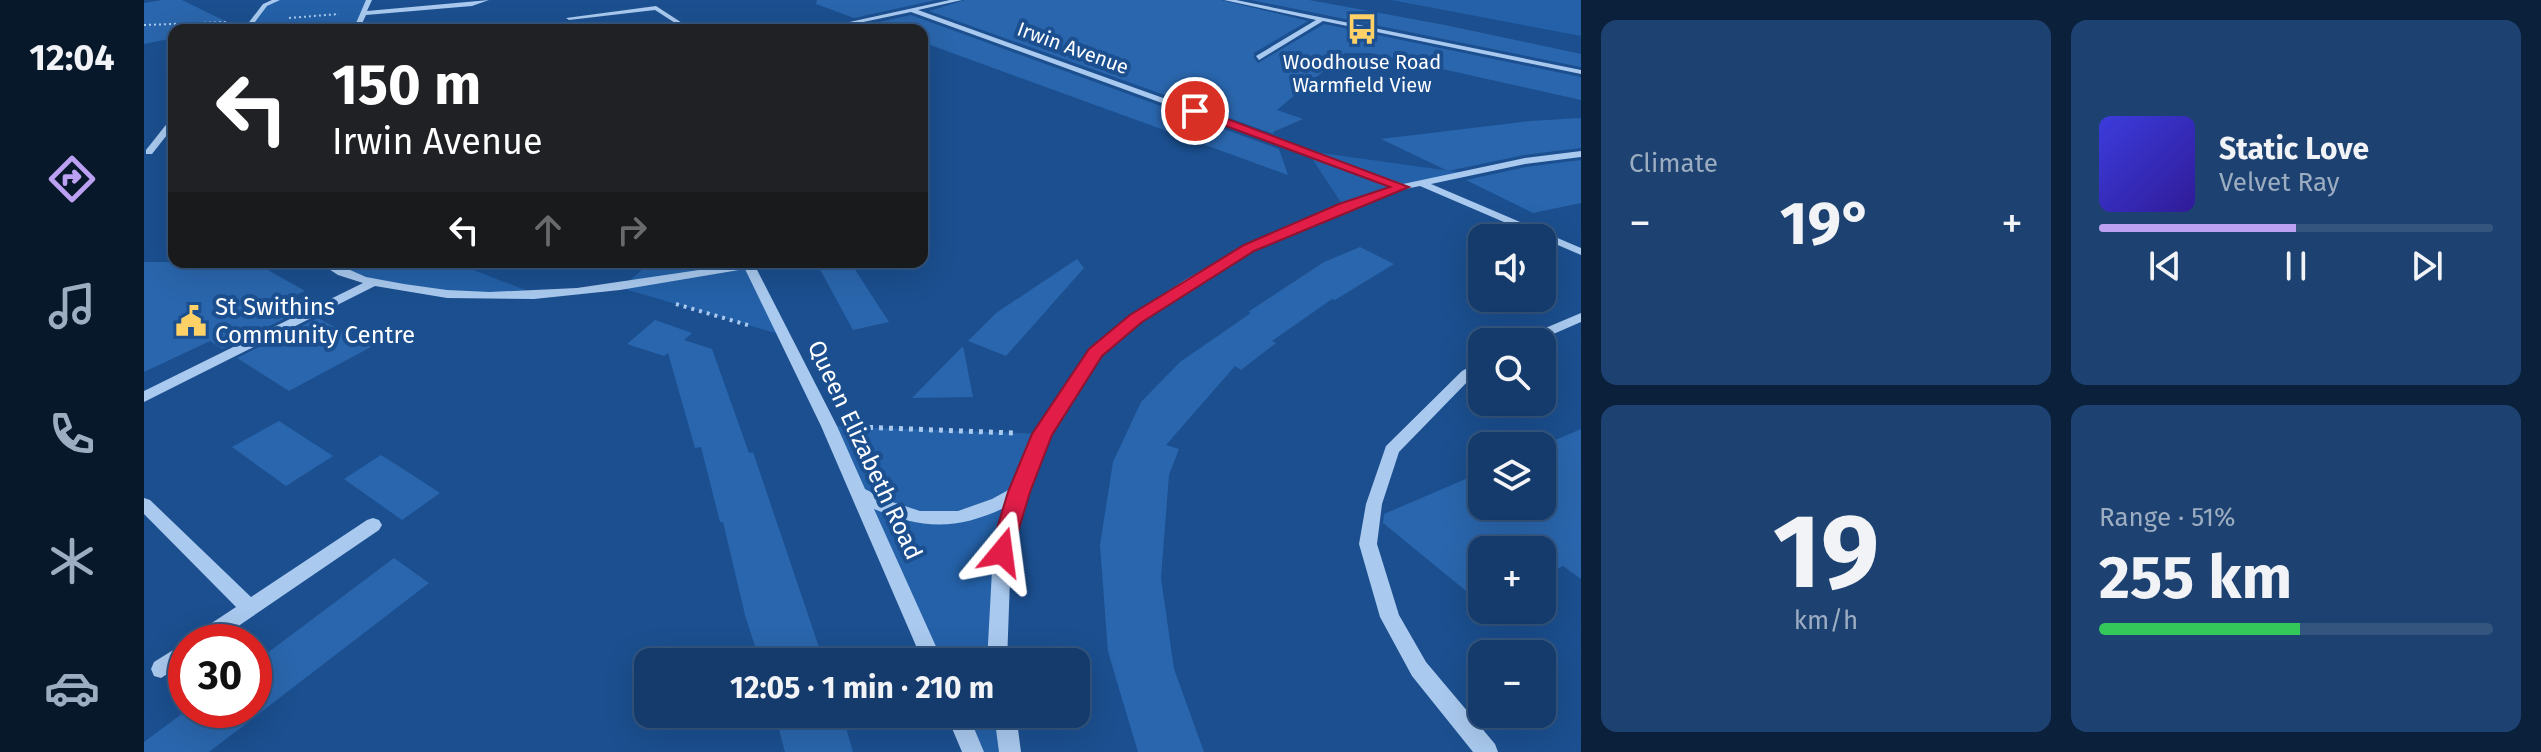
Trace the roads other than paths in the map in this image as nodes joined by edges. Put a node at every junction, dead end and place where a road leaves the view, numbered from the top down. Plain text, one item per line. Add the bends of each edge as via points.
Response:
1 (277, 0) edge
2 (369, 0) edge
3 (486, 0) edge
4 (959, 0) edge
5 (1227, 0) edge
6 (911, 10) junction
7 (364, 13) junction
8 (569, 18) dead end
9 (1324, 18) junction
10 (251, 24) edge
11 (359, 24) edge
12 (681, 24) edge
13 (844, 24) edge
14 (1259, 58) dead end
15 (1581, 72) edge
16 (168, 128) edge
17 (168, 137) edge
18 (161, 138) junction
19 (149, 152) dead end
20 (1581, 154) edge
21 (1421, 183) junction
22 (1402, 187) junction
23 (1581, 252) edge
24 (338, 268) edge
25 (727, 268) edge
26 (750, 268) edge
27 (372, 283) junction
28 (1581, 317) edge
29 (1556, 328) edge
30 (1468, 373) edge
31 (144, 397) edge
32 (1019, 492) junction
33 (858, 493) junction
34 (144, 504) edge
35 (373, 525) dead end
36 (248, 606) junction
37 (224, 624) edge
38 (927, 648) edge
39 (998, 648) edge
40 (168, 664) edge
41 (161, 669) dead end
42 (963, 728) edge
43 (1007, 728) edge
44 (973, 752) edge
45 (1010, 752) edge
46 (1487, 752) edge

1 - 10 street via 265,5
2 - 7 street
3 - 7 street
4 - 6 street
5 - 9 street
6 - 13 street
6 - 22 street, Irwin Avenue
7 - 11 street
8 - 12 street via 654,7
9 - 14 street
9 - 15 street
16 - 18 street
17 - 18 street
18 - 19 street
20 - 21 street
21 - 22 street
21 - 23 street
22 - 32 street via 1249,248 1136,318 1095,353 1042,434
24 - 27 street
25 - 27 street via 621,288 478,297
26 - 33 street, Queen Elizabeth Road
27 - 31 street
28 - 29 street
30 - 46 street via 1392,450 1374,504 1368,544 1390,617 1419,669
32 - 33 street via 991,509 928,520 889,512
32 - 39 street via 1002,552
33 - 38 street, Queen Elizabeth Road
34 - 36 street
35 - 36 street
36 - 37 street
40 - 41 street
42 - 44 street
43 - 45 street

